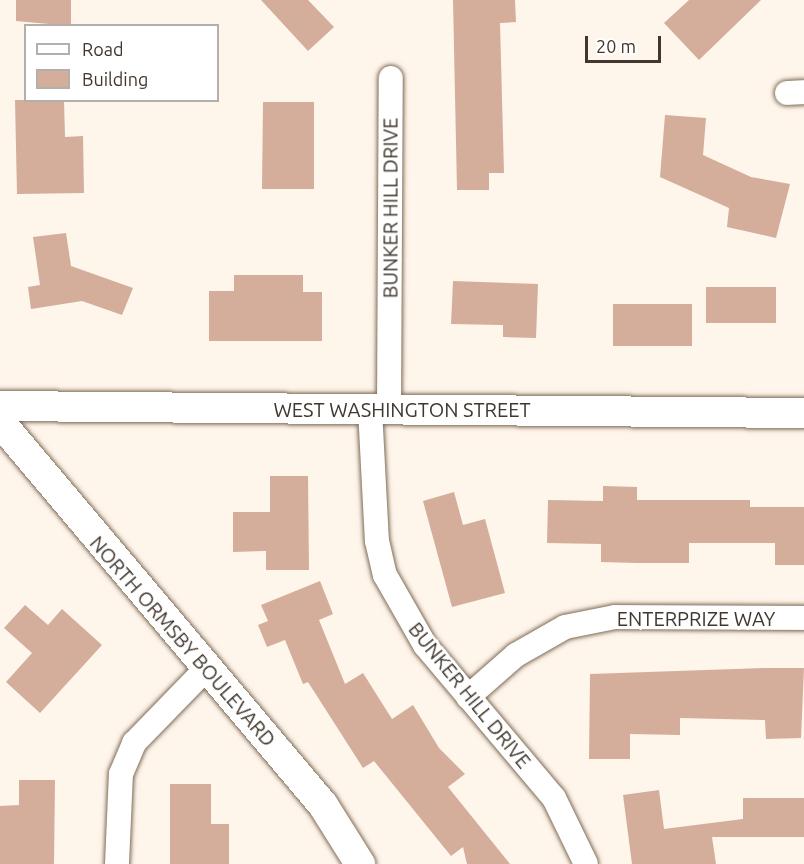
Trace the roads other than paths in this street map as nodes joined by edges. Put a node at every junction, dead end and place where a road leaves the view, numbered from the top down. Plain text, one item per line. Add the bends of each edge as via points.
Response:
1 (391, 78) dead end
2 (0, 406) edge
3 (379, 409) junction
4 (804, 412) edge
5 (0, 422) edge
6 (804, 618) edge
7 (207, 668) junction
8 (468, 697) junction
9 (117, 864) edge
10 (360, 864) edge
11 (586, 864) edge

1 - 3 street, BUNKER HILL DRIVE
2 - 3 street, WEST WASHINGTON STREET
3 - 4 street, WEST WASHINGTON STREET
3 - 8 street, BUNKER HILL DRIVE via 377,541 385,575 425,645
5 - 7 street, NORTH ORMSBY BOULEVARD
6 - 8 street, ENTERPRIZE WAY via 615,617 565,627 516,655
7 - 9 street via 134,742 121,774
7 - 10 street, NORTH ORMSBY BOULEVARD via 323,805
8 - 11 street, BUNKER HILL DRIVE via 554,798

